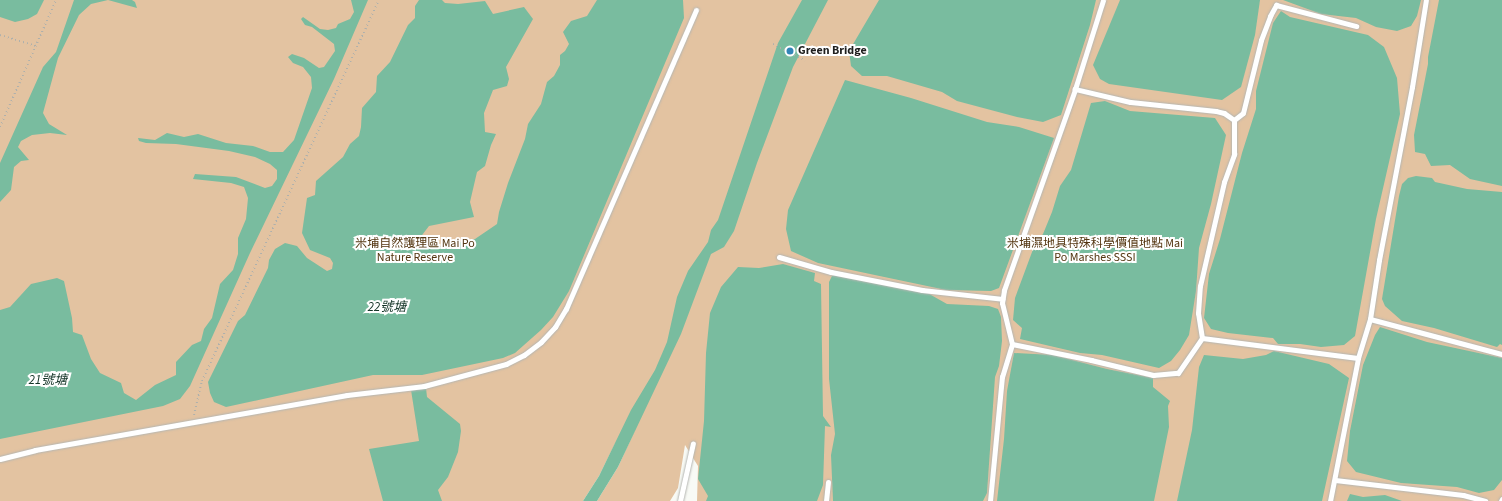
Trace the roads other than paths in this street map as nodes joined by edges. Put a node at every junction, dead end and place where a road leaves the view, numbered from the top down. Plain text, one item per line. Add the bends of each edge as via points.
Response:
1 (1103, 0) edge
2 (1426, 0) edge
3 (1276, 3) edge
4 (696, 10) dead end
5 (1356, 26) dead end
6 (1075, 89) junction
7 (1234, 120) junction
8 (779, 257) dead end
9 (1003, 299) junction
10 (1370, 319) junction
11 (1202, 338) junction
12 (1012, 344) junction
13 (1502, 354) edge
14 (1358, 358) junction
15 (693, 443) dead end
16 (0, 459) edge
17 (1335, 480) junction
18 (828, 482) dead end
19 (680, 501) edge
20 (826, 501) edge
21 (990, 501) edge
22 (1330, 501) edge
23 (1485, 501) edge

1 - 6 lane
2 - 10 lane
3 - 5 lane
3 - 7 lane via 1262,40 1243,113
4 - 16 lane via 566,308 555,328 533,349 506,364 427,385 347,395 35,450
6 - 7 lane via 1130,102 1216,110
6 - 9 lane
7 - 11 lane via 1234,154 1224,182 1200,286 1198,313
8 - 9 lane via 831,272 922,290
9 - 12 lane
10 - 13 lane
10 - 14 lane
11 - 12 lane via 1178,373 1153,375
11 - 14 lane
12 - 21 lane via 1002,377
14 - 17 lane
15 - 19 lane
17 - 22 lane
17 - 23 lane via 1463,495
18 - 20 lane

